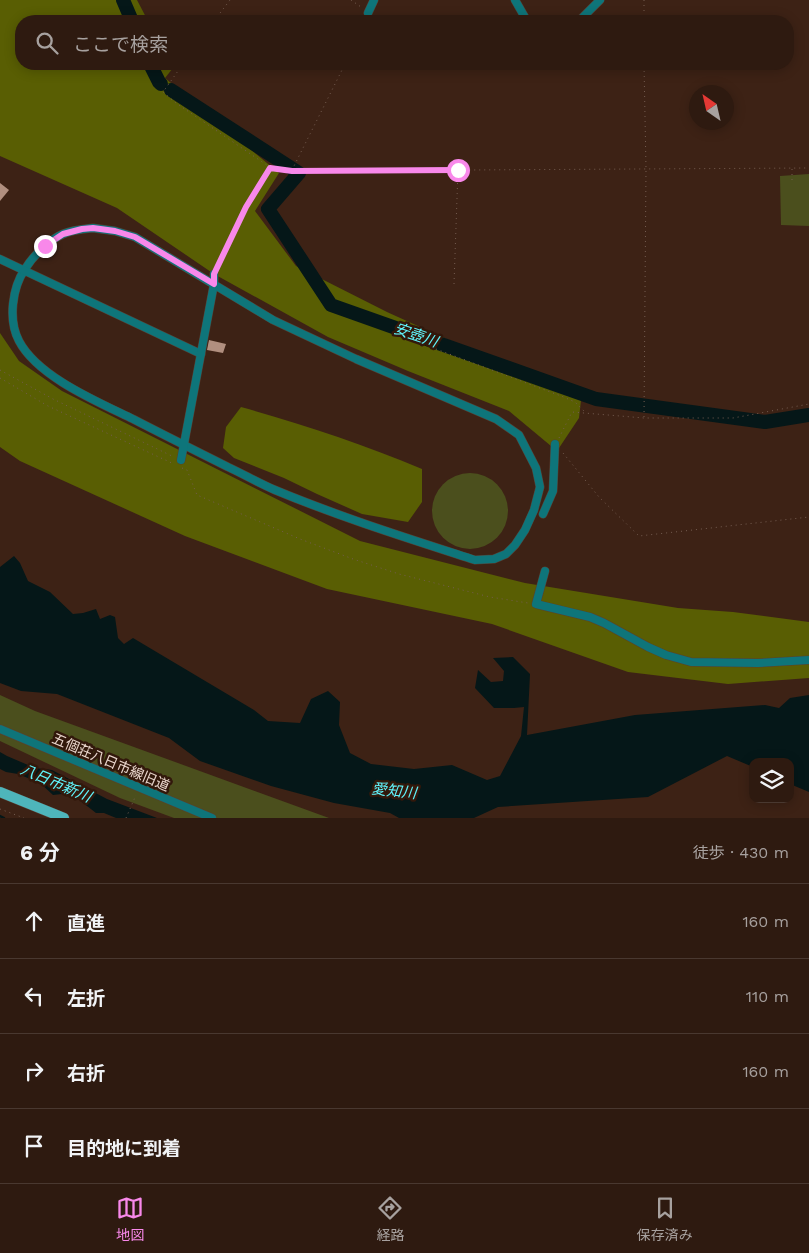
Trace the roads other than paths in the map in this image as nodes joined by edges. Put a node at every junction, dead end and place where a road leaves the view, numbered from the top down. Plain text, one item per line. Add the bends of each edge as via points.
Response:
1 (374, 0) edge
2 (515, 0) edge
3 (600, 0) edge
4 (368, 13) road end
5 (524, 15) edge
6 (585, 15) edge
7 (0, 260) edge
8 (24, 270) junction
9 (214, 274) road end
10 (214, 284) junction
11 (201, 354) junction
12 (555, 444) road end
13 (183, 445) junction
14 (181, 460) road end
15 (542, 514) dead end
16 (545, 571) dead end
17 (809, 660) edge
18 (0, 729) edge
19 (0, 792) edge
20 (64, 818) edge
21 (212, 818) edge

1 - 4 street
2 - 5 street
3 - 6 street
7 - 8 street
8 - 10 street via 34,256 63,234 93,228 135,237
8 - 11 street
8 - 13 street via 16,288 13,322 18,341 30,357 51,375 83,394
9 - 10 street
10 - 11 street
10 - 13 street via 281,324 496,419 519,435 536,468 540,487 526,530 515,545 506,554 475,560 361,523 273,489
11 - 13 street
12 - 15 street via 552,490
13 - 14 street
16 - 17 street via 536,604 604,622 666,655 691,662
18 - 21 street, 五個荘八日市線旧道
19 - 20 main road

